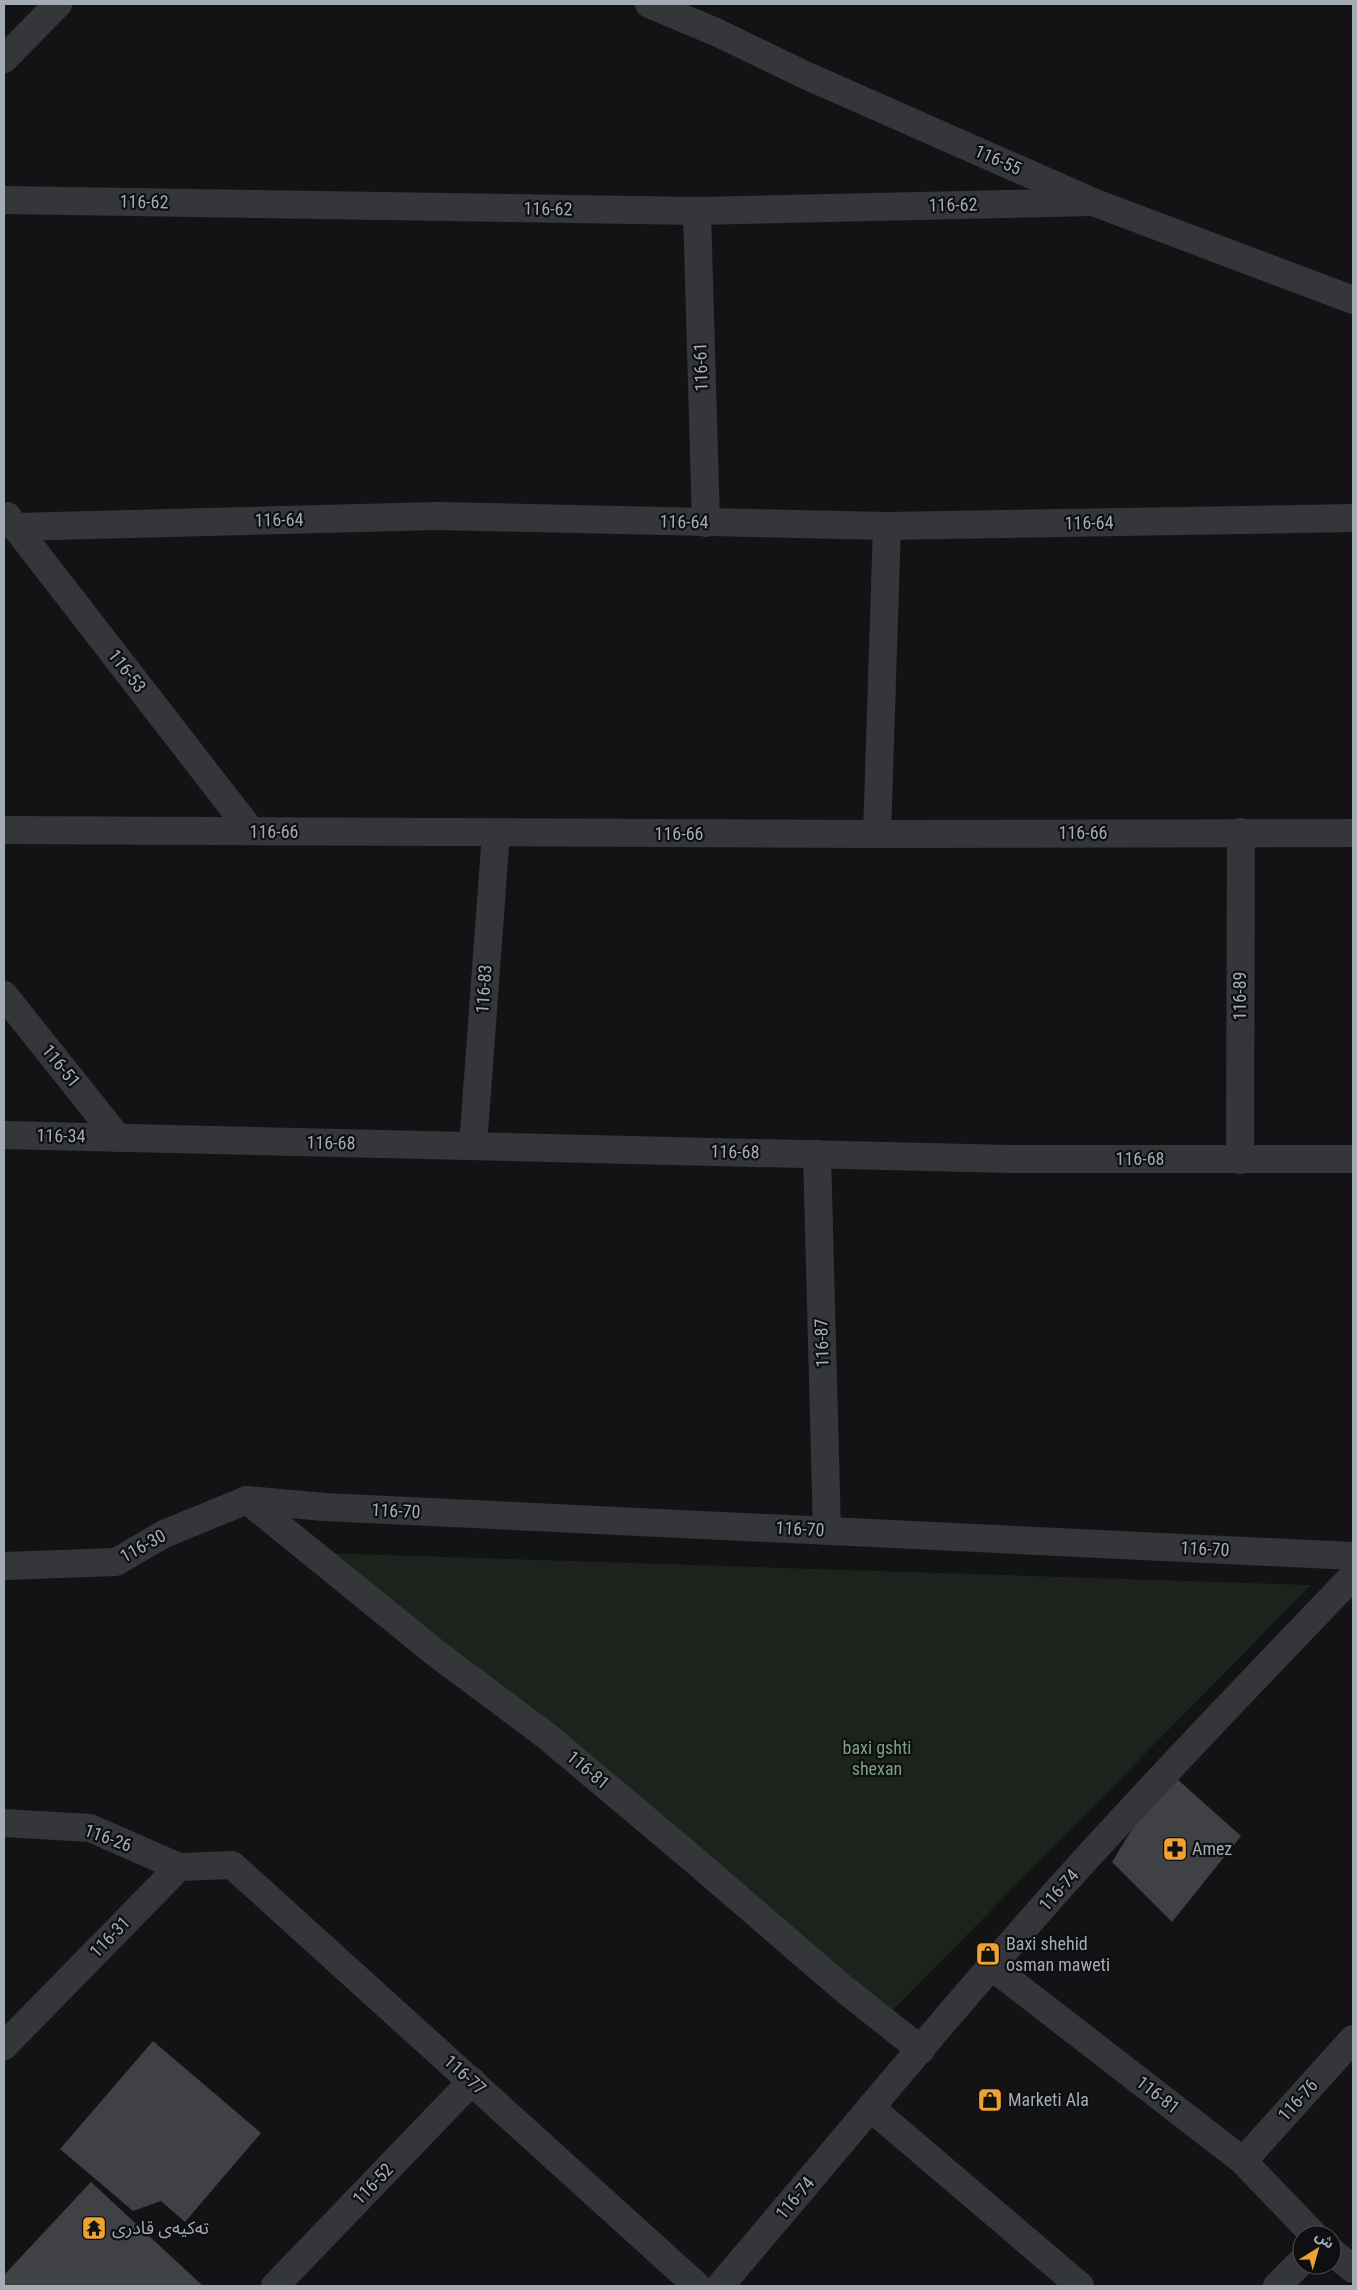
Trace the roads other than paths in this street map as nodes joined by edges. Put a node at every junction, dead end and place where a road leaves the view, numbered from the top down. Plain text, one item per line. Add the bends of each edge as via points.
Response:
1 (58, 4) edge
2 (657, 5) edge
3 (4, 59) edge
4 (4, 200) edge
5 (1093, 202) junction
6 (697, 211) junction
7 (1353, 300) edge
8 (1353, 518) edge
9 (10, 519) edge
10 (706, 522) junction
11 (886, 526) junction
12 (4, 830) edge
13 (251, 831) junction
14 (1241, 832) junction
15 (496, 833) junction
16 (1353, 833) edge
17 (877, 834) junction
18 (4, 995) edge
19 (4, 1135) edge
20 (118, 1138) junction
21 (473, 1146) junction
22 (816, 1154) junction
23 (1353, 1159) edge
24 (1240, 1160) junction
25 (247, 1500) junction
26 (827, 1531) junction
27 (1353, 1556) edge
28 (4, 1566) edge
29 (1353, 1576) edge
30 (4, 1823) edge
31 (179, 1867) junction
32 (991, 1966) junction
33 (1353, 2039) edge
34 (4, 2046) edge
35 (921, 2050) junction
36 (472, 2081) junction
37 (871, 2108) junction
38 (1243, 2161) junction
39 (1304, 2225) edge
40 (1342, 2260) edge
41 (1353, 2269) edge
42 (1292, 2271) edge
43 (275, 2286) edge
44 (697, 2286) edge
45 (720, 2286) edge
46 (1080, 2286) edge
47 (1278, 2286) edge

1 - 3 street
2 - 5 street, 116-55 via 805,75
4 - 6 street, 116-62
5 - 6 street, 116-62
5 - 7 street, 116-55
6 - 10 street, 116-61
8 - 11 street, 116-64
9 - 10 street, 116-64 via 437,516
9 - 13 street, 116-53
10 - 11 street, 116-64
11 - 17 street
12 - 13 street, 116-66
13 - 15 street, 116-66
14 - 16 street, 116-66
14 - 17 street, 116-66
14 - 24 street, 116-89
15 - 17 street, 116-66
15 - 21 street, 116-83
18 - 20 street, 116-51
19 - 20 street, 116-34
20 - 21 street, 116-68
21 - 22 street, 116-68
22 - 24 street, 116-68
22 - 26 street, 116-87
23 - 24 street, 116-68
25 - 26 street, 116-70 via 324,1507
25 - 28 street, 116-30 via 164,1534 116,1562
25 - 35 street, 116-81 via 437,1654 548,1737 844,1989
26 - 27 street, 116-70
29 - 32 street, 116-74 via 1180,1756
30 - 31 street, 116-26 via 90,1828
31 - 34 street, 116-31
31 - 36 street, 116-77 via 232,1865
32 - 35 street, 116-74
32 - 38 street, 116-81
33 - 38 street, 116-76
35 - 37 street, 116-74
36 - 43 street, 116-52
36 - 44 street, 116-77
37 - 45 street, 116-74
37 - 46 street
38 - 39 street, 116-81
40 - 41 street
42 - 47 street

